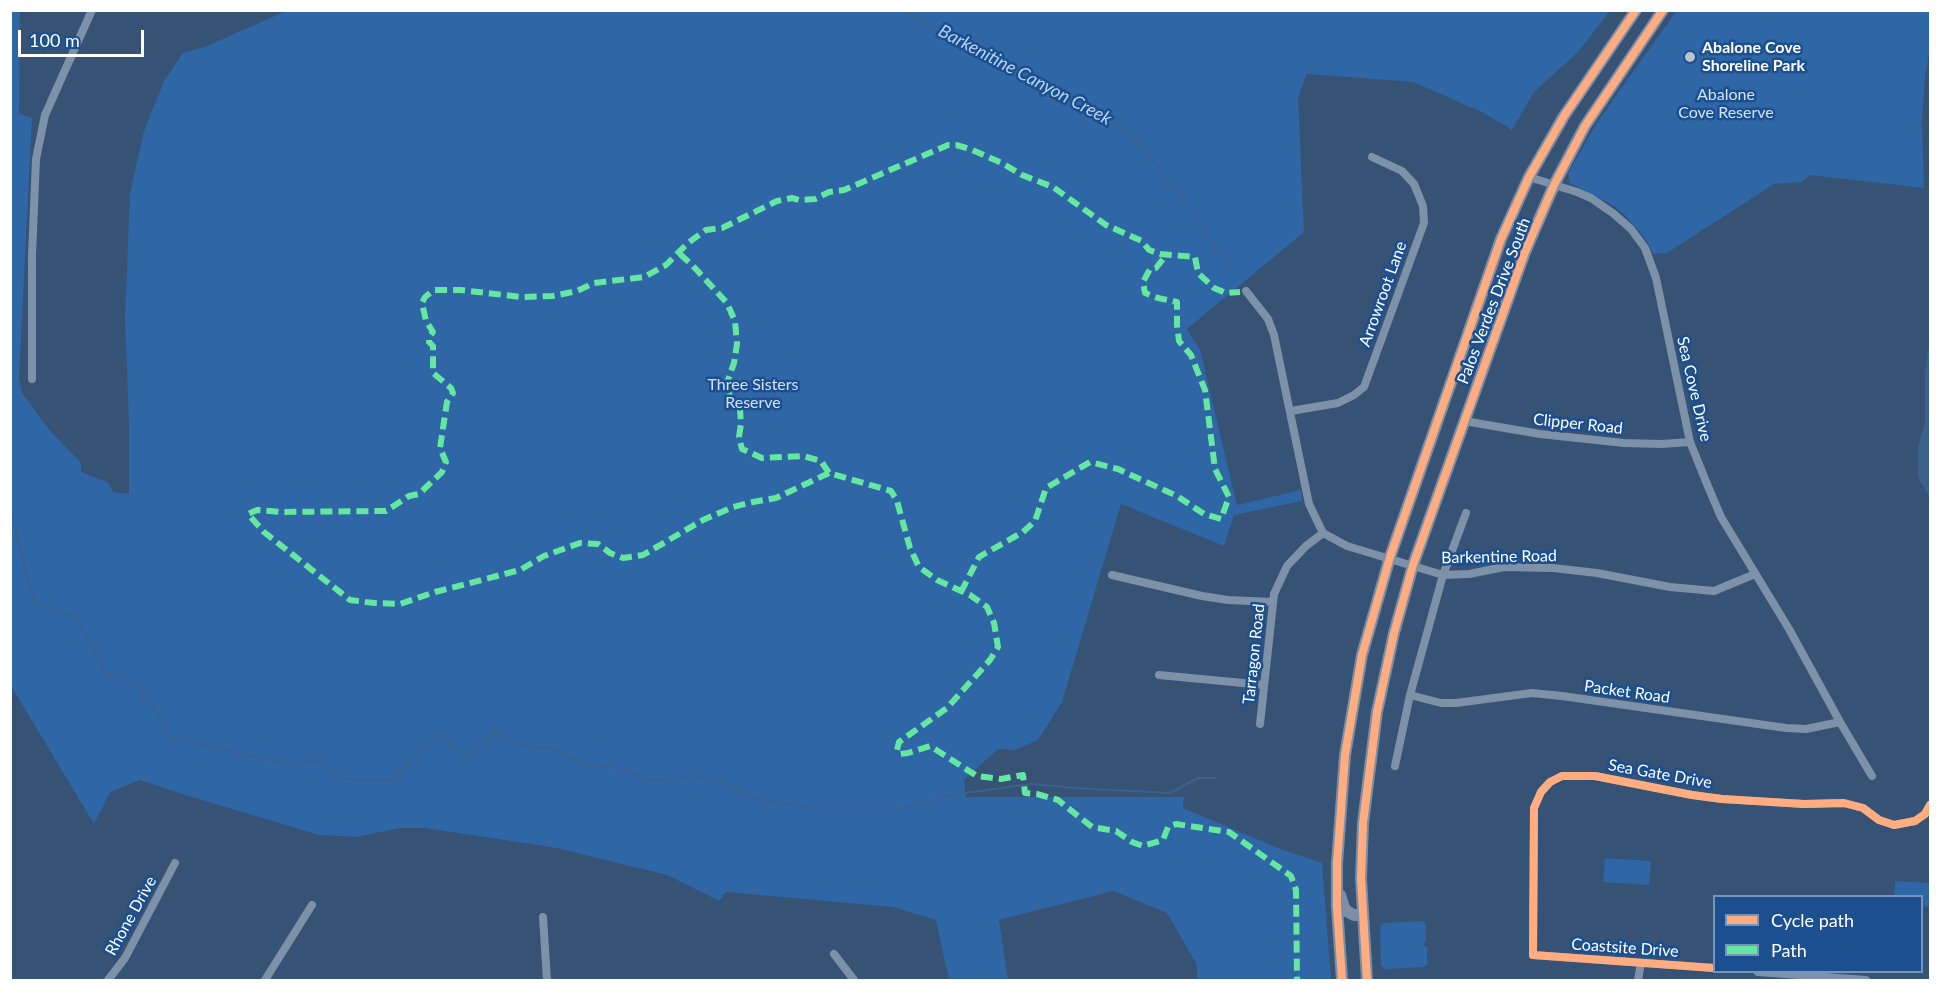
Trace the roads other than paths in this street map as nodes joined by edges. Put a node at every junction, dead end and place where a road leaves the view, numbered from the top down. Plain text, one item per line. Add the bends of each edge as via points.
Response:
1 (92, 10) edge
2 (1636, 10) edge
3 (1664, 10) edge
4 (1372, 157) dead end
5 (1529, 177) junction
6 (1554, 185) junction
7 (1246, 291) dead end
8 (32, 379) dead end
9 (1291, 411) junction
10 (1464, 421) junction
11 (1690, 442) junction
12 (1466, 513) dead end
13 (1323, 534) junction
14 (1390, 558) junction
15 (1413, 565) junction
16 (1755, 574) junction
17 (1112, 575) dead end
18 (1443, 575) junction
19 (1273, 602) junction
20 (1159, 675) dead end
21 (1264, 685) junction
22 (1410, 695) junction
23 (1840, 722) junction
24 (1260, 724) dead end
25 (1395, 766) dead end
26 (1872, 776) dead end
27 (1930, 805) edge
28 (1338, 852) junction
29 (175, 863) dead end
30 (312, 905) dead end
31 (1363, 915) junction
32 (543, 917) dead end
33 (834, 954) dead end
34 (1533, 955) joint
35 (1641, 963) junction
36 (1713, 968) edge
37 (1770, 973) edge
38 (108, 981) edge
39 (265, 981) edge
40 (547, 981) edge
41 (854, 981) edge
42 (1342, 981) edge
43 (1367, 981) edge
44 (1638, 981) edge
45 (1866, 981) edge

1 - 8 street via 45,115 36,159
2 - 5 main road, Palos Verdes Drive South via 1564,116
3 - 6 main road, Palos Verdes Drive South via 1585,126
4 - 9 street, Arrowroot Lane via 1402,171 1414,184 1423,206 1424,223 1364,387 1338,403
5 - 6 street, Sea Cove Drive
5 - 14 main road, Palos Verdes Drive South via 1501,240
6 - 10 main road, Palos Verdes Drive South via 1525,252
6 - 11 street, Sea Cove Drive via 1584,195 1614,214 1645,248 1656,278
7 - 9 street via 1268,319
9 - 13 street via 1309,504
10 - 11 street, Clipper Road via 1624,442
10 - 15 main road, Palos Verdes Drive South
11 - 16 street, Sea Cove Drive via 1721,517
12 - 18 street
13 - 14 street, Barkentine Road via 1347,546
13 - 19 street, Tarragon Road via 1287,566
14 - 15 street, Barkentine Road
14 - 28 main road, Palos Verdes Drive South via 1362,655 1345,754
15 - 18 street, Barkentine Road
15 - 31 main road, Palos Verdes Drive South via 1394,633 1371,754 1363,822
16 - 18 street, Barkentine Road via 1714,591 1553,568 1504,567
16 - 23 street, Sea Cove Drive
17 - 19 street via 1202,596
18 - 22 street
19 - 21 street, Tarragon Road
20 - 21 street
21 - 24 street, Tarragon Road
22 - 23 street, Packet Road via 1456,703 1532,693 1786,728 1806,729
22 - 25 street
23 - 26 street, Sea Cove Drive
27 - 34 street, Sea Gate Drive via 1915,821 1894,825 1863,808 1844,803 1760,802 1692,795 1610,778 1562,776 1541,792 1534,808
28 - 31 main road via 1344,908 1354,915
28 - 42 main road, Palos Verdes Drive South
29 - 38 street, Rhone Drive via 125,958
30 - 39 street
31 - 43 main road, Palos Verdes Drive South
32 - 40 street
33 - 41 street
34 - 35 street, Coastsite Drive
35 - 36 street, Coastsite Drive
35 - 44 street
37 - 45 street

